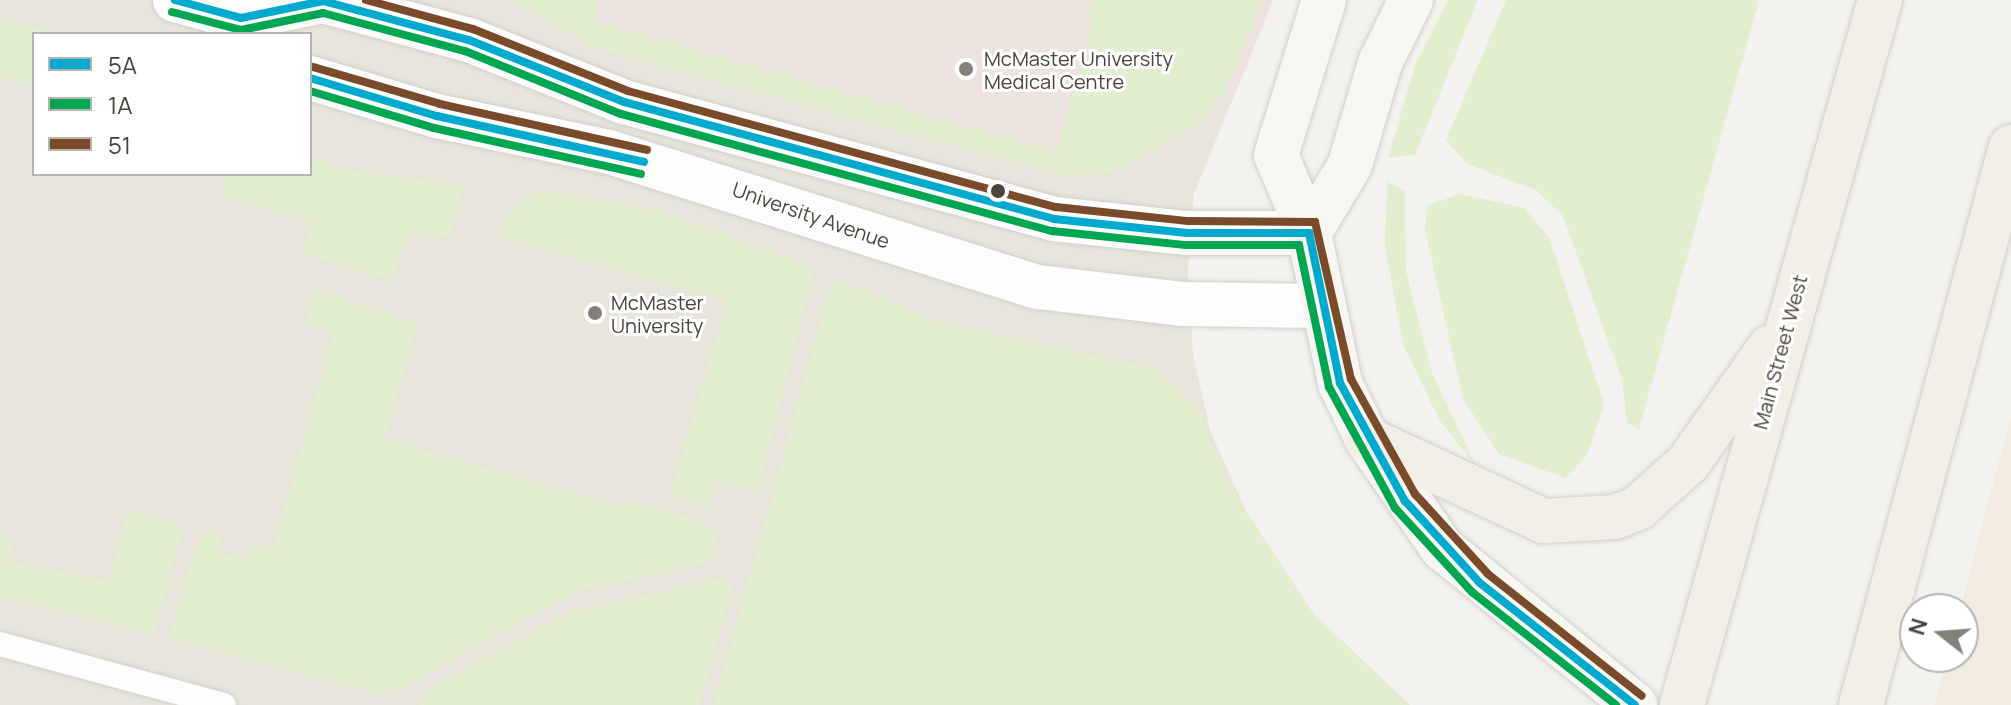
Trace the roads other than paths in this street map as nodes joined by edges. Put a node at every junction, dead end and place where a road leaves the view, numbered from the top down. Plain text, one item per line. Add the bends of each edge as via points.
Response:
1 (175, 0) edge
2 (1324, 0) edge
3 (1411, 0) edge
4 (1880, 0) edge
5 (250, 26) edge
6 (312, 79) edge
7 (2010, 157) edge
8 (1309, 233) junction
9 (1319, 306) junction
10 (1788, 323) junction
11 (1367, 439) junction
12 (0, 644) edge
13 (224, 705) edge
14 (1635, 705) edge
15 (1682, 705) edge
16 (1861, 705) edge

1 - 5 street
2 - 8 street via 1276,155
3 - 8 street via 1380,63 1350,165
4 - 10 main road, Main Street West
5 - 8 street via 323,1 482,44 624,102 1054,219 1187,233
6 - 9 street, University Avenue via 465,123 609,152 1038,287 1182,304
7 - 16 main road
8 - 9 street
9 - 11 street via 1340,383
10 - 11 main road via 1688,463 1638,508 1615,517 1580,523 1531,517
10 - 15 main road, Main Street West
11 - 14 street via 1442,548
12 - 13 lane

